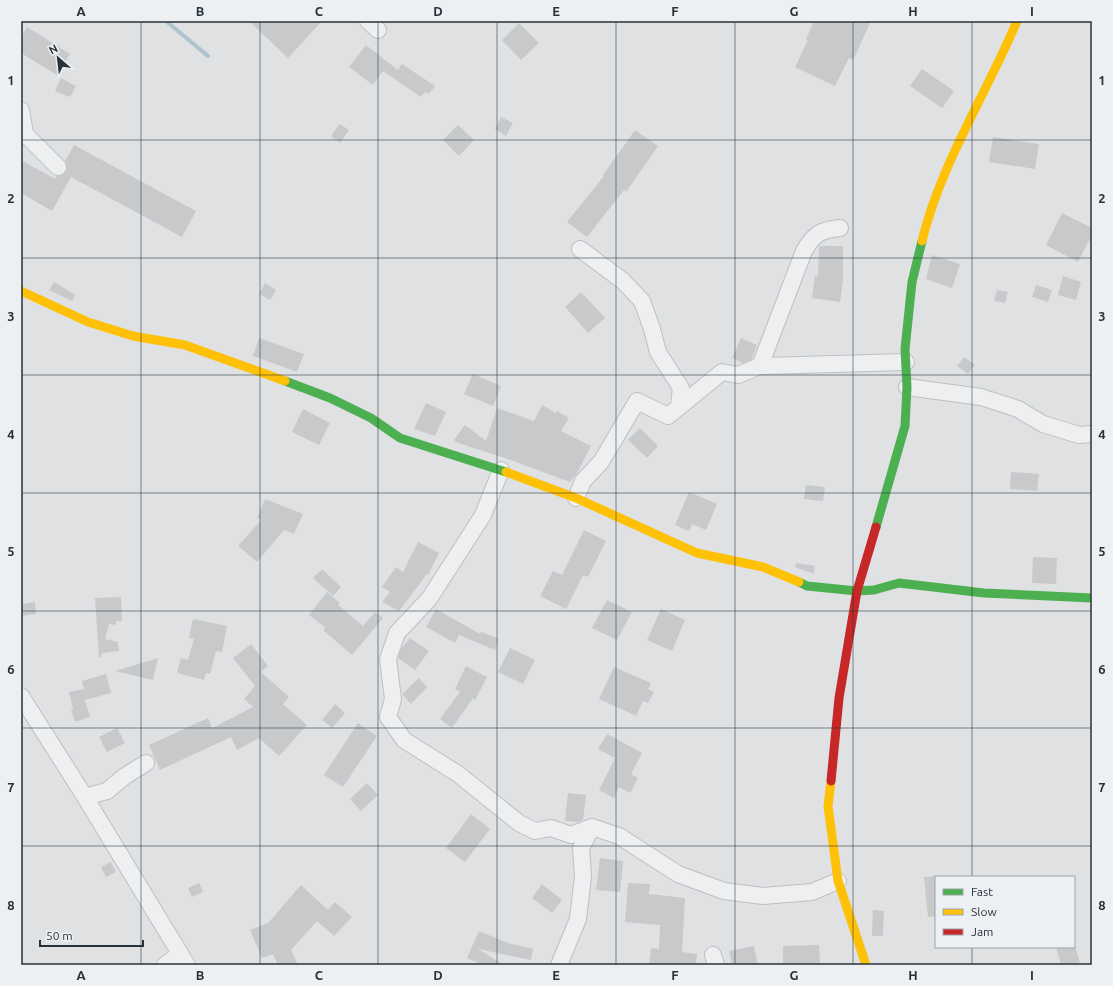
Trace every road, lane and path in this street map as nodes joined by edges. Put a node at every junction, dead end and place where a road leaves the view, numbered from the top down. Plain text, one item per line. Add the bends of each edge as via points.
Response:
1 (1018, 21) edge
2 (21, 110) edge
3 (58, 167) dead end
4 (840, 228) dead end
5 (580, 249) dead end
6 (21, 290) edge
7 (906, 362) junction
8 (760, 366) junction
9 (907, 387) junction
10 (679, 406) junction
11 (1092, 434) edge
12 (501, 470) junction
13 (576, 498) junction
14 (856, 591) junction
15 (1092, 598) edge
16 (21, 696) edge
17 (146, 763) dead end
18 (85, 797) junction
19 (592, 827) junction
20 (838, 881) junction
21 (184, 960) edge
22 (165, 965) edge
23 (559, 965) edge
24 (866, 965) edge

1 - 7 street via 960,138 927,221 912,282
2 - 3 street via 25,134
4 - 8 street via 827,229 812,238 804,252
5 - 10 street via 623,281 642,301 658,352 681,388
6 - 12 street via 88,322 133,336 185,345 330,398 371,418 400,438
7 - 8 street
7 - 9 street
8 - 10 street via 738,375 722,372
9 - 11 street via 981,397 1018,409 1043,424 1079,435
9 - 14 street via 905,426
10 - 13 street via 668,416 637,401 602,462 583,481
12 - 13 street
12 - 19 street via 483,515 430,599 397,633 388,659 393,699 388,718 404,740 458,774 519,823 535,830 551,828 571,835
13 - 14 street via 697,554 763,567 807,586
14 - 15 street via 874,590 899,583 984,593
14 - 20 street via 838,698 828,806
16 - 18 street
17 - 18 street via 106,791
18 - 21 street
19 - 20 street via 619,836 678,874 724,891 763,896 812,892
19 - 23 street via 581,848 582,876 578,919
20 - 24 street
21 - 22 street

